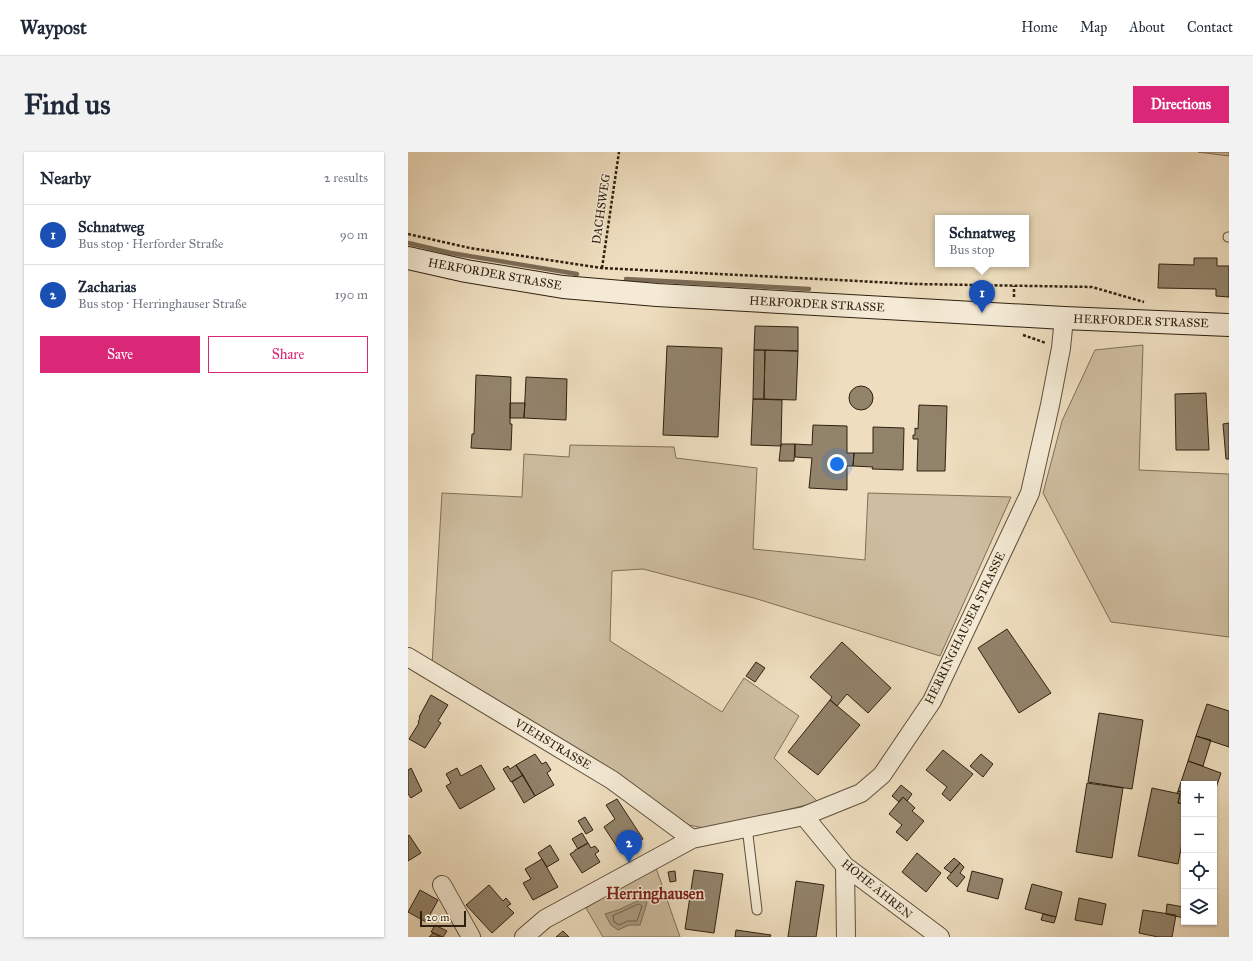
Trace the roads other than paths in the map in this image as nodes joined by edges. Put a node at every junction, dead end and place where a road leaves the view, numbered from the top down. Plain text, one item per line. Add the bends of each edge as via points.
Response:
1 (408, 258) edge
2 (1064, 318) junction
3 (1229, 325) edge
4 (408, 657) edge
5 (804, 816) junction
6 (747, 827) junction
7 (692, 839) junction
8 (845, 866) junction
9 (442, 885) dead end
10 (757, 910) dead end
11 (472, 937) edge
12 (524, 937) edge
13 (846, 937) edge
14 (940, 937) edge

1 - 2 main road, HERFORDER STRASSE via 466,271 599,290
2 - 3 main road, HERFORDER STRASSE
2 - 5 street, HERRINGHAUSER STRASSE via 1061,348 1030,493 932,700 882,775 861,793
4 - 7 street, VIEHSTRASSE via 612,780
5 - 6 street, HERRINGHAUSER STRASSE
5 - 8 street, HOHE ÄHREN
6 - 7 street, HERRINGHAUSER STRASSE
6 - 10 lane
7 - 12 street, HERRINGHAUSER STRASSE via 545,919
8 - 13 street
8 - 14 street, HOHE ÄHREN
9 - 11 street

